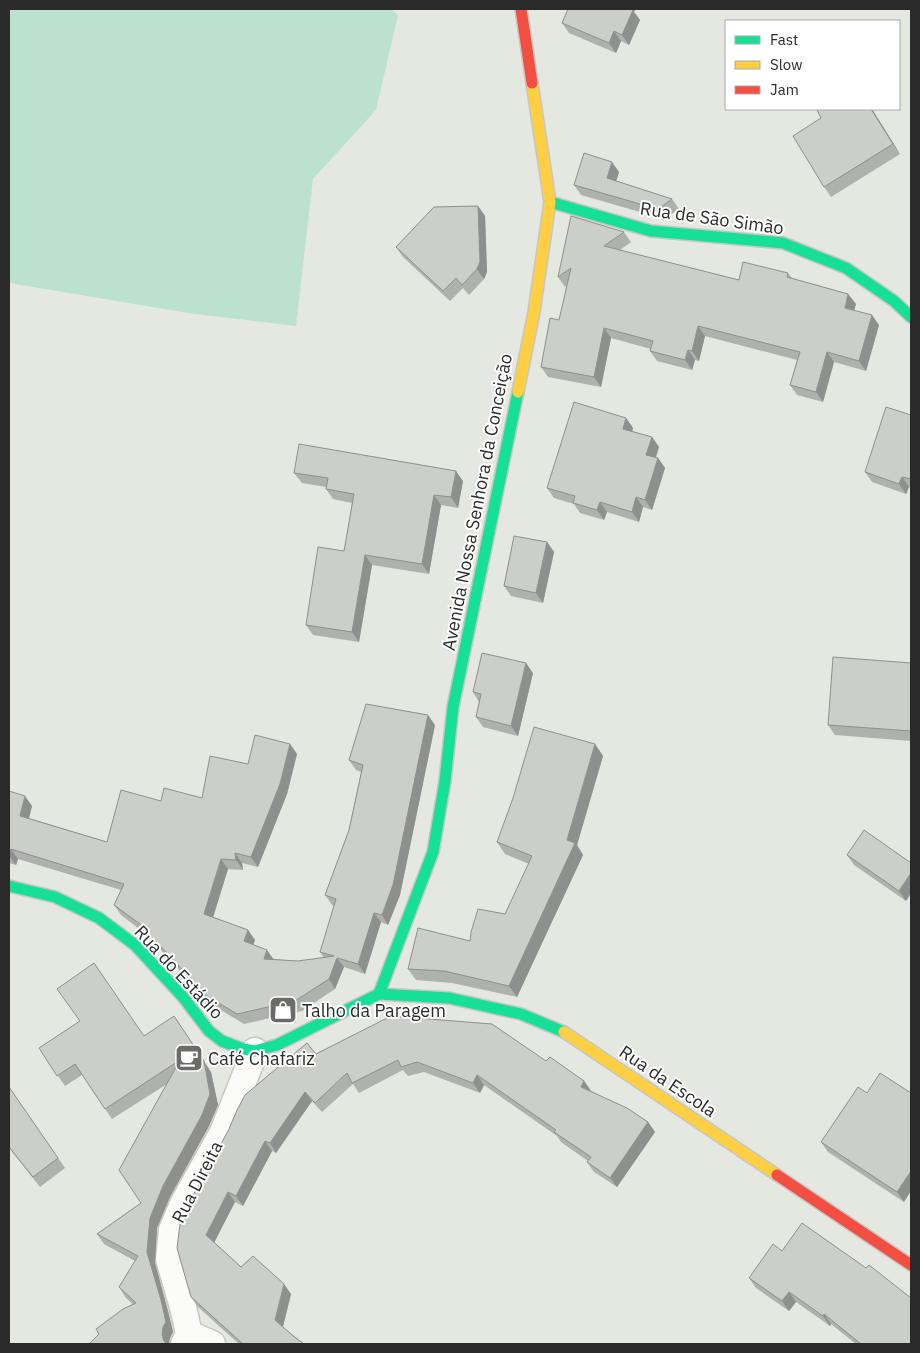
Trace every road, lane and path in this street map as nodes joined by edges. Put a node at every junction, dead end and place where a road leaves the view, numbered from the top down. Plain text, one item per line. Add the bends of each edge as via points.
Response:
1 (521, 9) edge
2 (550, 202) junction
3 (911, 317) edge
4 (9, 886) edge
5 (379, 994) junction
6 (255, 1051) junction
7 (911, 1265) edge
8 (186, 1339) edge
9 (212, 1344) edge

1 - 2 street, Avenida Nossa Senhora da Conceição
2 - 3 street, Rua de São Simão via 652,230 783,243 846,268 894,301
2 - 5 street, Avenida Nossa Senhora da Conceição via 534,312 453,707 434,852
4 - 6 street, Rua do Estádio via 55,896 99,918 135,945 209,1031 222,1041
5 - 6 street via 277,1045
5 - 7 street, Rua da Escola via 448,998 521,1014 568,1034
6 - 8 street, Rua Direita via 223,1132 172,1230 169,1259 183,1308
8 - 9 street

